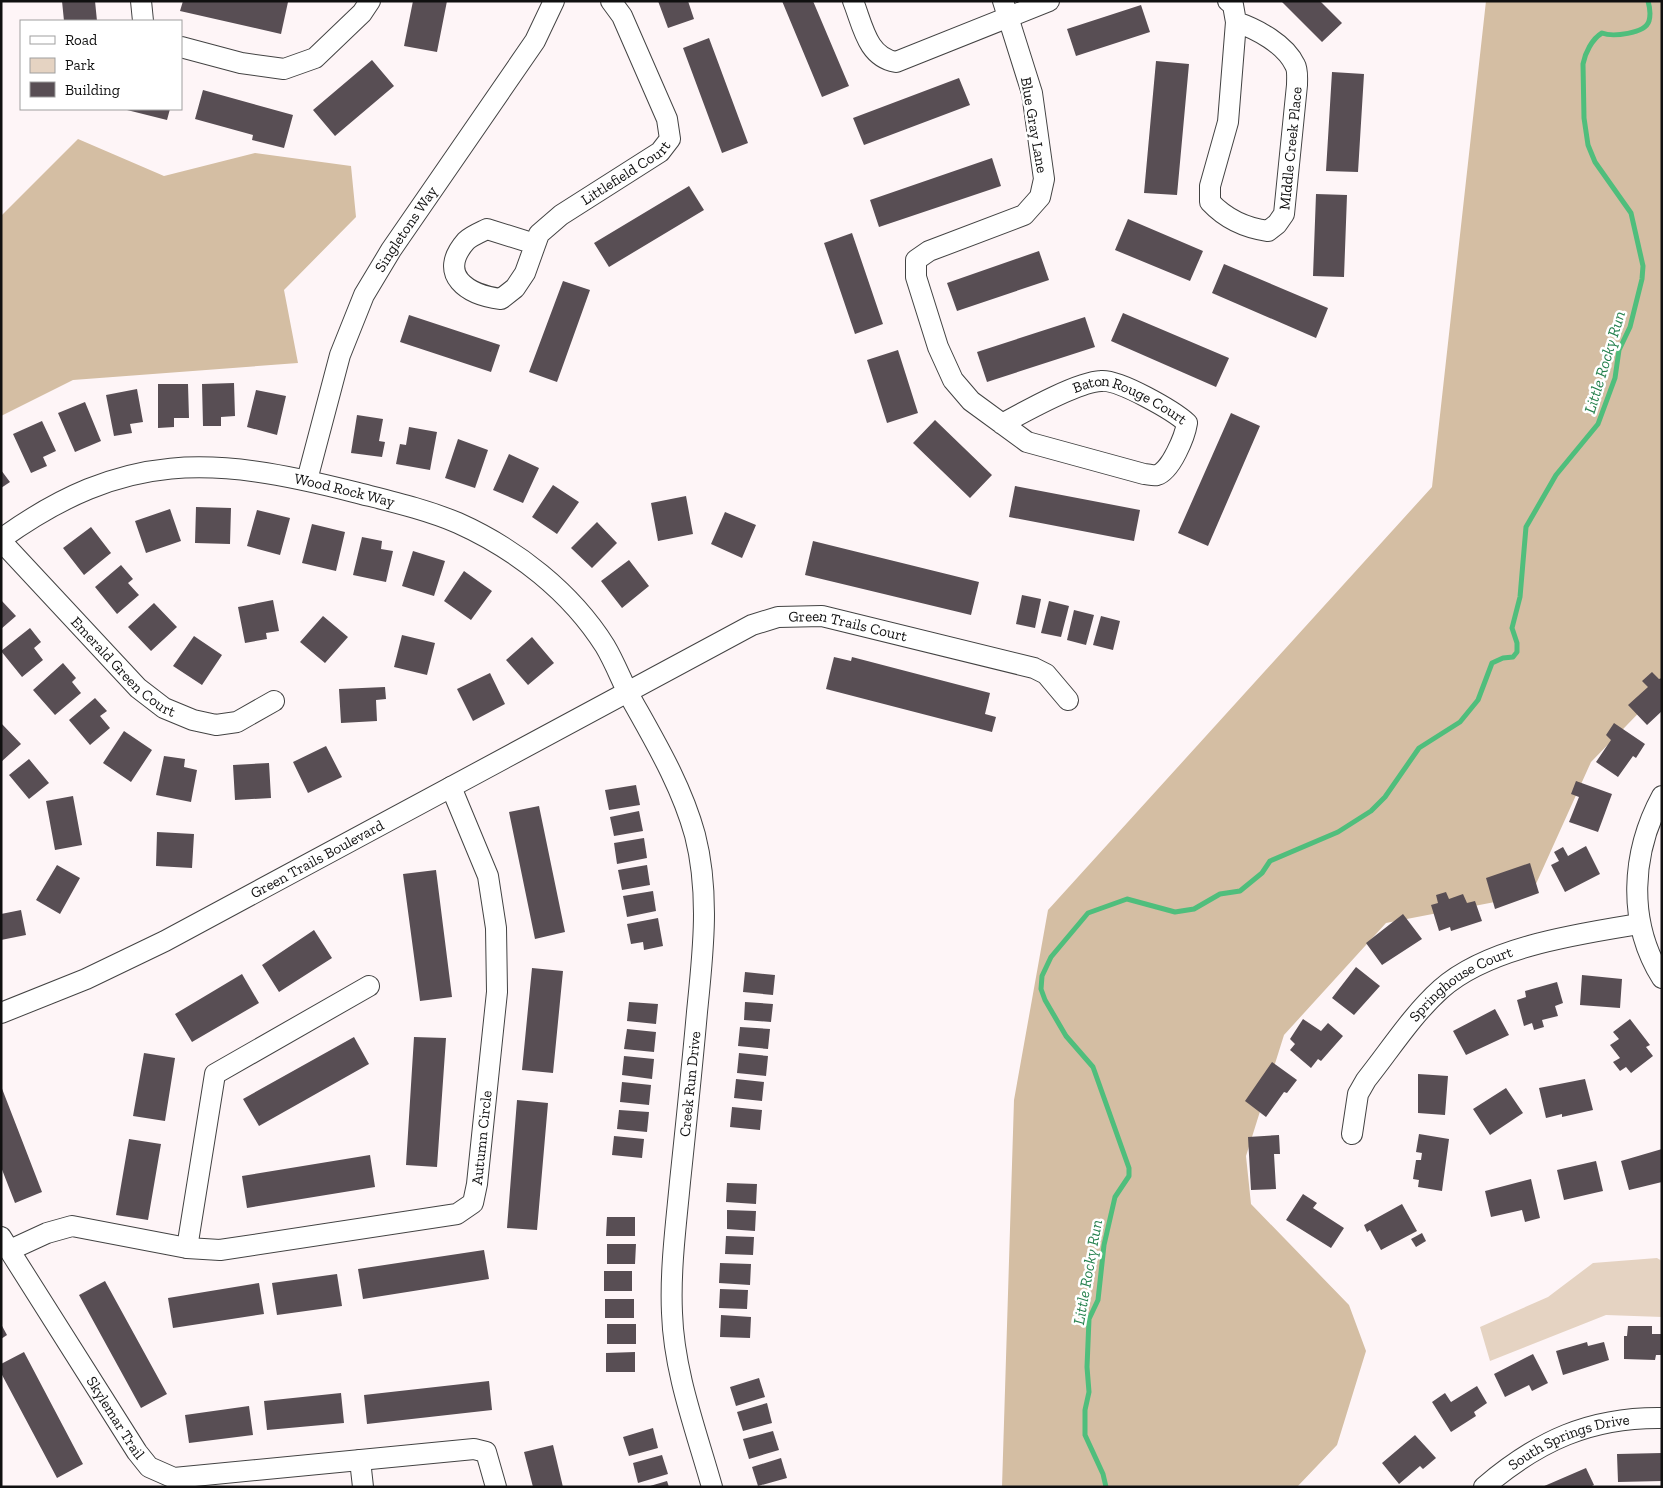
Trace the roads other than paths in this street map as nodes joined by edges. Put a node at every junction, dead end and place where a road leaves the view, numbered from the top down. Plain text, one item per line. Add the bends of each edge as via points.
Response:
1 (142, 1) edge
2 (370, 1) edge
3 (554, 1) edge
4 (611, 1) edge
5 (853, 1) edge
6 (1049, 1) edge
7 (1228, 1) edge
8 (1005, 9) edge
9 (143, 20) edge
10 (1236, 22) junction
11 (182, 47) edge
12 (1024, 215) joint
13 (535, 244) dead end
14 (1002, 424) junction
15 (307, 480) junction
16 (1, 540) edge
17 (628, 692) junction
18 (1068, 700) dead end
19 (274, 701) dead end
20 (451, 787) junction
21 (1662, 796) edge
22 (1639, 924) junction
23 (1662, 978) edge
24 (369, 986) dead end
25 (1, 1013) edge
26 (1352, 1134) dead end
27 (6, 1243) edge
28 (187, 1248) junction
29 (1662, 1418) edge
30 (360, 1460) junction
31 (363, 1487) edge
32 (496, 1487) edge
33 (712, 1487) edge
34 (1484, 1487) edge

1 - 9 street
2 - 11 street via 362,13 315,58 284,69 242,63
3 - 15 street, Singletons Way via 535,41 391,250 364,295 340,355
4 - 13 street, Littlefield Court via 622,16 667,119 670,139 660,152 561,215 539,234
5 - 8 street via 872,48 884,60 896,62
6 - 8 street
7 - 10 street, MIddle Creek Place
8 - 12 street, Blue Gray Lane via 1032,93 1044,179 1040,197
10 - 10 street, MIddle Creek Place via 1253,27 1288,54 1296,67 1284,214 1268,232 1251,229 1220,212 1210,202 1210,186 1228,122
12 - 14 street, Baton Rouge Court via 929,251 916,260 916,277 927,316 953,380 972,401
14 - 14 street, Baton Rouge Court via 1027,442 1156,475 1167,468 1186,433 1187,423 1123,386 1102,380 1047,401
15 - 16 street, Wood Rock Way via 226,467 146,472 107,481 70,496 35,515
15 - 17 street, Wood Rock Way via 446,519 510,552 578,611 605,646
16 - 19 street, Emerald Green Court via 138,688 164,708 216,725 237,722
17 - 18 street, Green Trails Court via 752,625 778,617 805,614 839,619 1034,668 1046,674
17 - 20 street, Green Trails Boulevard
17 - 33 street, Creek Run Drive via 681,792 703,878 704,949 675,1236 672,1316 680,1375
20 - 25 street, Green Trails Boulevard via 165,940 86,979
20 - 28 street, Autumn Circle via 488,876 496,928 496,992 473,1203 457,1214 220,1250
21 - 22 street via 1642,846 1637,878
22 - 23 street
22 - 26 street, Springhouse Court via 1506,952 1455,977 1426,1005 1366,1080 1358,1094
24 - 28 street via 215,1074
27 - 28 street, Autumn Circle via 72,1226
27 - 30 street, Skylemar Trail via 149,1467 174,1478
29 - 34 street, South Springs Drive via 1604,1422 1562,1435 1512,1463
30 - 31 street
30 - 32 street, Skylemar Trail via 474,1448 486,1452

